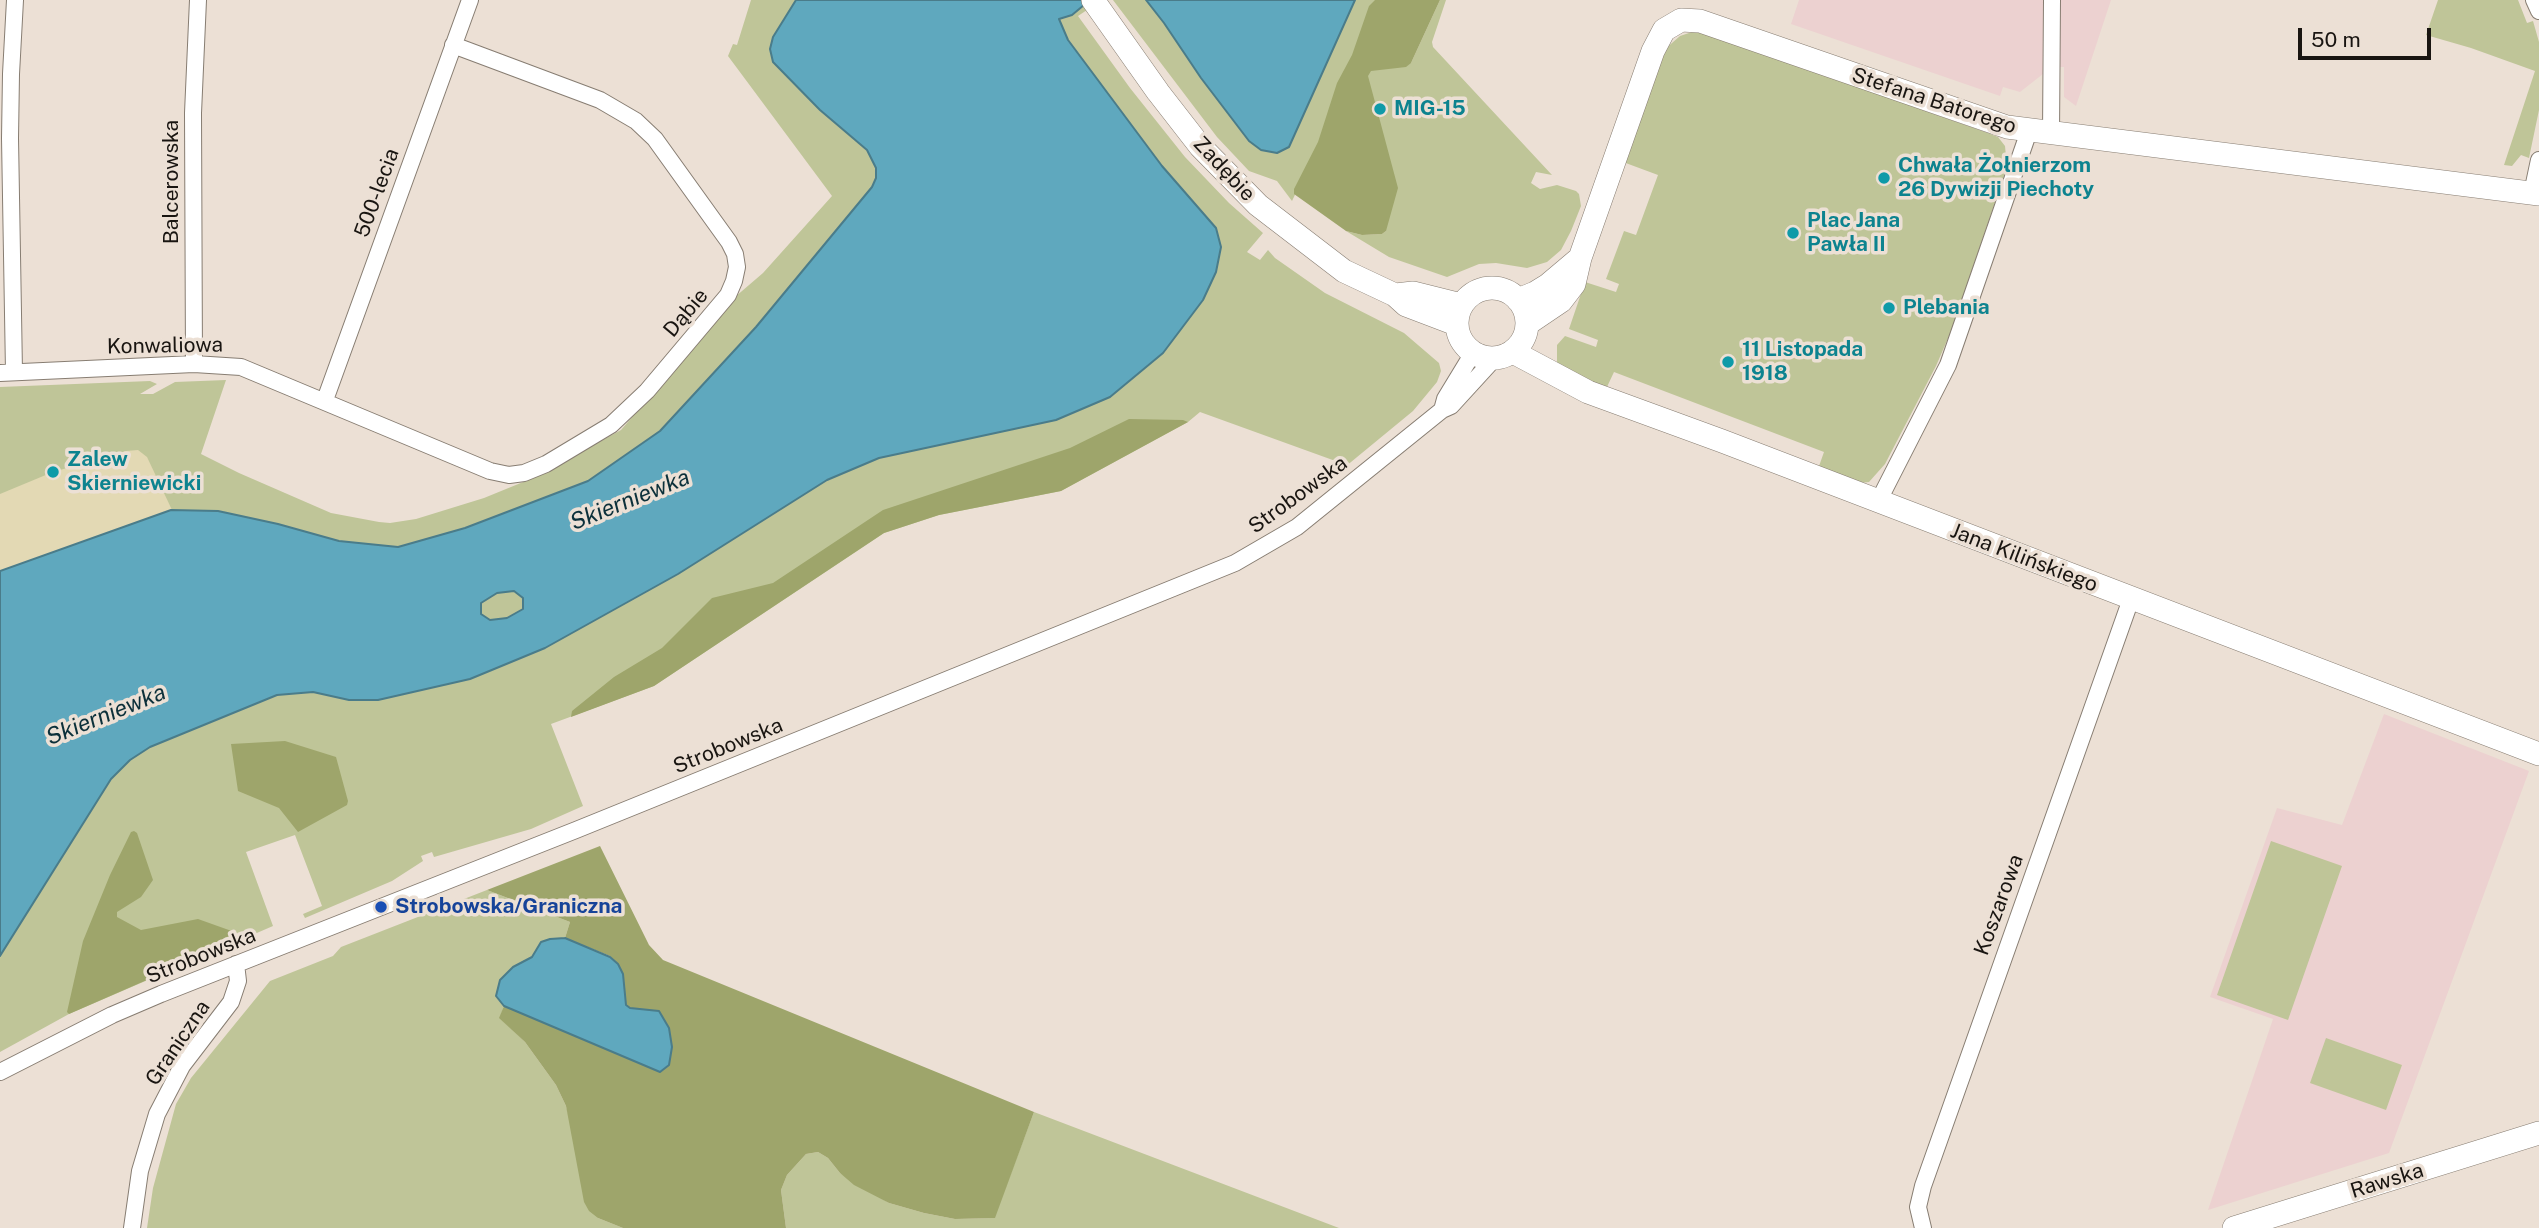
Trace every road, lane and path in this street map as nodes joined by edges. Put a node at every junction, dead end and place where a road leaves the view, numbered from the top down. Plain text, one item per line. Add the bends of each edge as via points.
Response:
1 (15, 0) edge
2 (198, 0) edge
3 (470, 0) edge
4 (2052, 0) edge
5 (2534, 0) edge
6 (1095, 3) edge
7 (2539, 11) edge
8 (453, 46) junction
9 (2040, 133) junction
10 (2539, 160) edge
11 (2536, 194) edge
12 (1580, 258) junction
13 (1518, 300) junction
14 (1458, 315) junction
15 (1527, 324) junction
16 (1493, 354) junction
17 (194, 364) junction
18 (7, 373) edge
19 (325, 400) junction
20 (1878, 502) junction
21 (2131, 599) junction
22 (2539, 754) edge
23 (236, 964) junction
24 (0, 1072) edge
25 (2539, 1133) edge
26 (132, 1228) edge
27 (1923, 1228) edge
28 (2234, 1228) edge

1 - 18 street
2 - 17 street, Balcerowska via 193,113
3 - 8 street, 500-lecia
4 - 9 street
5 - 7 street
6 - 14 street, Zadębie via 1200,146 1258,205 1344,271 1395,295 1413,293
8 - 19 street, 500-lecia
8 - 19 street, Dąbie via 600,100 636,121 655,139 729,242 737,267 734,281 728,295 647,391 611,425 524,473 490,471
9 - 11 street, Stefana Batorego
9 - 12 street, Stefana Batorego via 1977,118 1700,21 1681,20 1658,39
9 - 20 street via 1948,365
10 - 11 street
12 - 13 street via 1548,285
12 - 15 street, Stefana Batorego via 1578,275 1567,295
13 - 14 street via 1505,290 1484,288 1474,292
13 - 15 street
14 - 16 street via 1462,342
15 - 16 street via 1525,335
16 - 20 street, Jana Kilińskiego
16 - 23 street, Strobowska via 1460,399 1297,527 1234,564
17 - 18 street, Konwaliowa
17 - 19 street, Konwaliowa via 241,367
20 - 21 street, Jana Kilińskiego
21 - 22 street, Jana Kilińskiego
21 - 27 street, Koszarowa via 1923,1186 1918,1207
23 - 24 street, Strobowska via 112,1015
23 - 26 street, Graniczna via 239,981 231,1002 182,1066 157,1114 140,1171
25 - 28 street, Rawska

